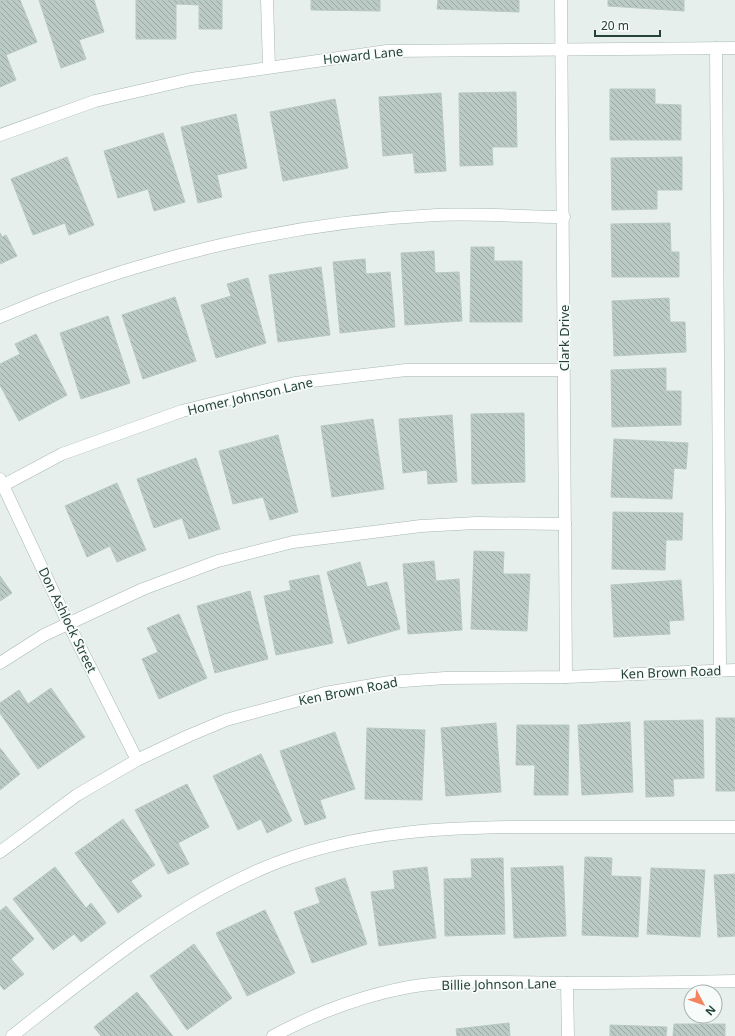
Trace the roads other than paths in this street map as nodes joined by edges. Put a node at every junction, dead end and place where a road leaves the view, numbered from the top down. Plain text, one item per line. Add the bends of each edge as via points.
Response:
1 (267, 0) edge
2 (561, 0) edge
3 (716, 48) junction
4 (735, 48) edge
5 (560, 49) junction
6 (269, 67) junction
7 (0, 135) edge
8 (564, 217) junction
9 (0, 317) edge
10 (564, 370) junction
11 (1, 484) edge
12 (565, 524) junction
13 (68, 623) junction
14 (0, 663) edge
15 (720, 670) junction
16 (735, 670) edge
17 (566, 677) junction
18 (137, 760) junction
19 (735, 827) edge
20 (0, 852) edge
21 (735, 981) edge
22 (567, 983) junction
23 (12, 1036) edge
24 (273, 1036) edge
25 (568, 1036) edge

1 - 6 street
2 - 5 street, Clark Drive
3 - 4 street, Howard Lane
3 - 5 street, Howard Lane
3 - 15 street
5 - 6 street, Howard Lane via 387,50
5 - 8 street, Clark Drive
6 - 7 street, Howard Lane via 191,79 95,101
8 - 9 street via 438,215 376,219 304,229 172,257 91,282
8 - 10 street, Clark Drive
10 - 11 street, Homer Johnson Lane via 406,370 295,383 182,411 62,454
10 - 12 street, Clark Drive
11 - 13 street, Don Ashlock Street
12 - 13 street via 476,523 421,526 293,542 218,561 144,588
12 - 17 street, Clark Drive
13 - 14 street
13 - 18 street, Don Ashlock Street
15 - 16 street, Ken Brown Road
15 - 17 street, Ken Brown Road
17 - 18 street, Ken Brown Road via 445,678 390,682 326,693 226,720
18 - 20 street, Ken Brown Road via 77,795
19 - 23 street via 476,826 384,834 315,850 259,870 198,901 144,935
21 - 22 street, Billie Johnson Lane
22 - 24 street, Billie Johnson Lane via 510,981 410,987 340,1005
22 - 25 street

